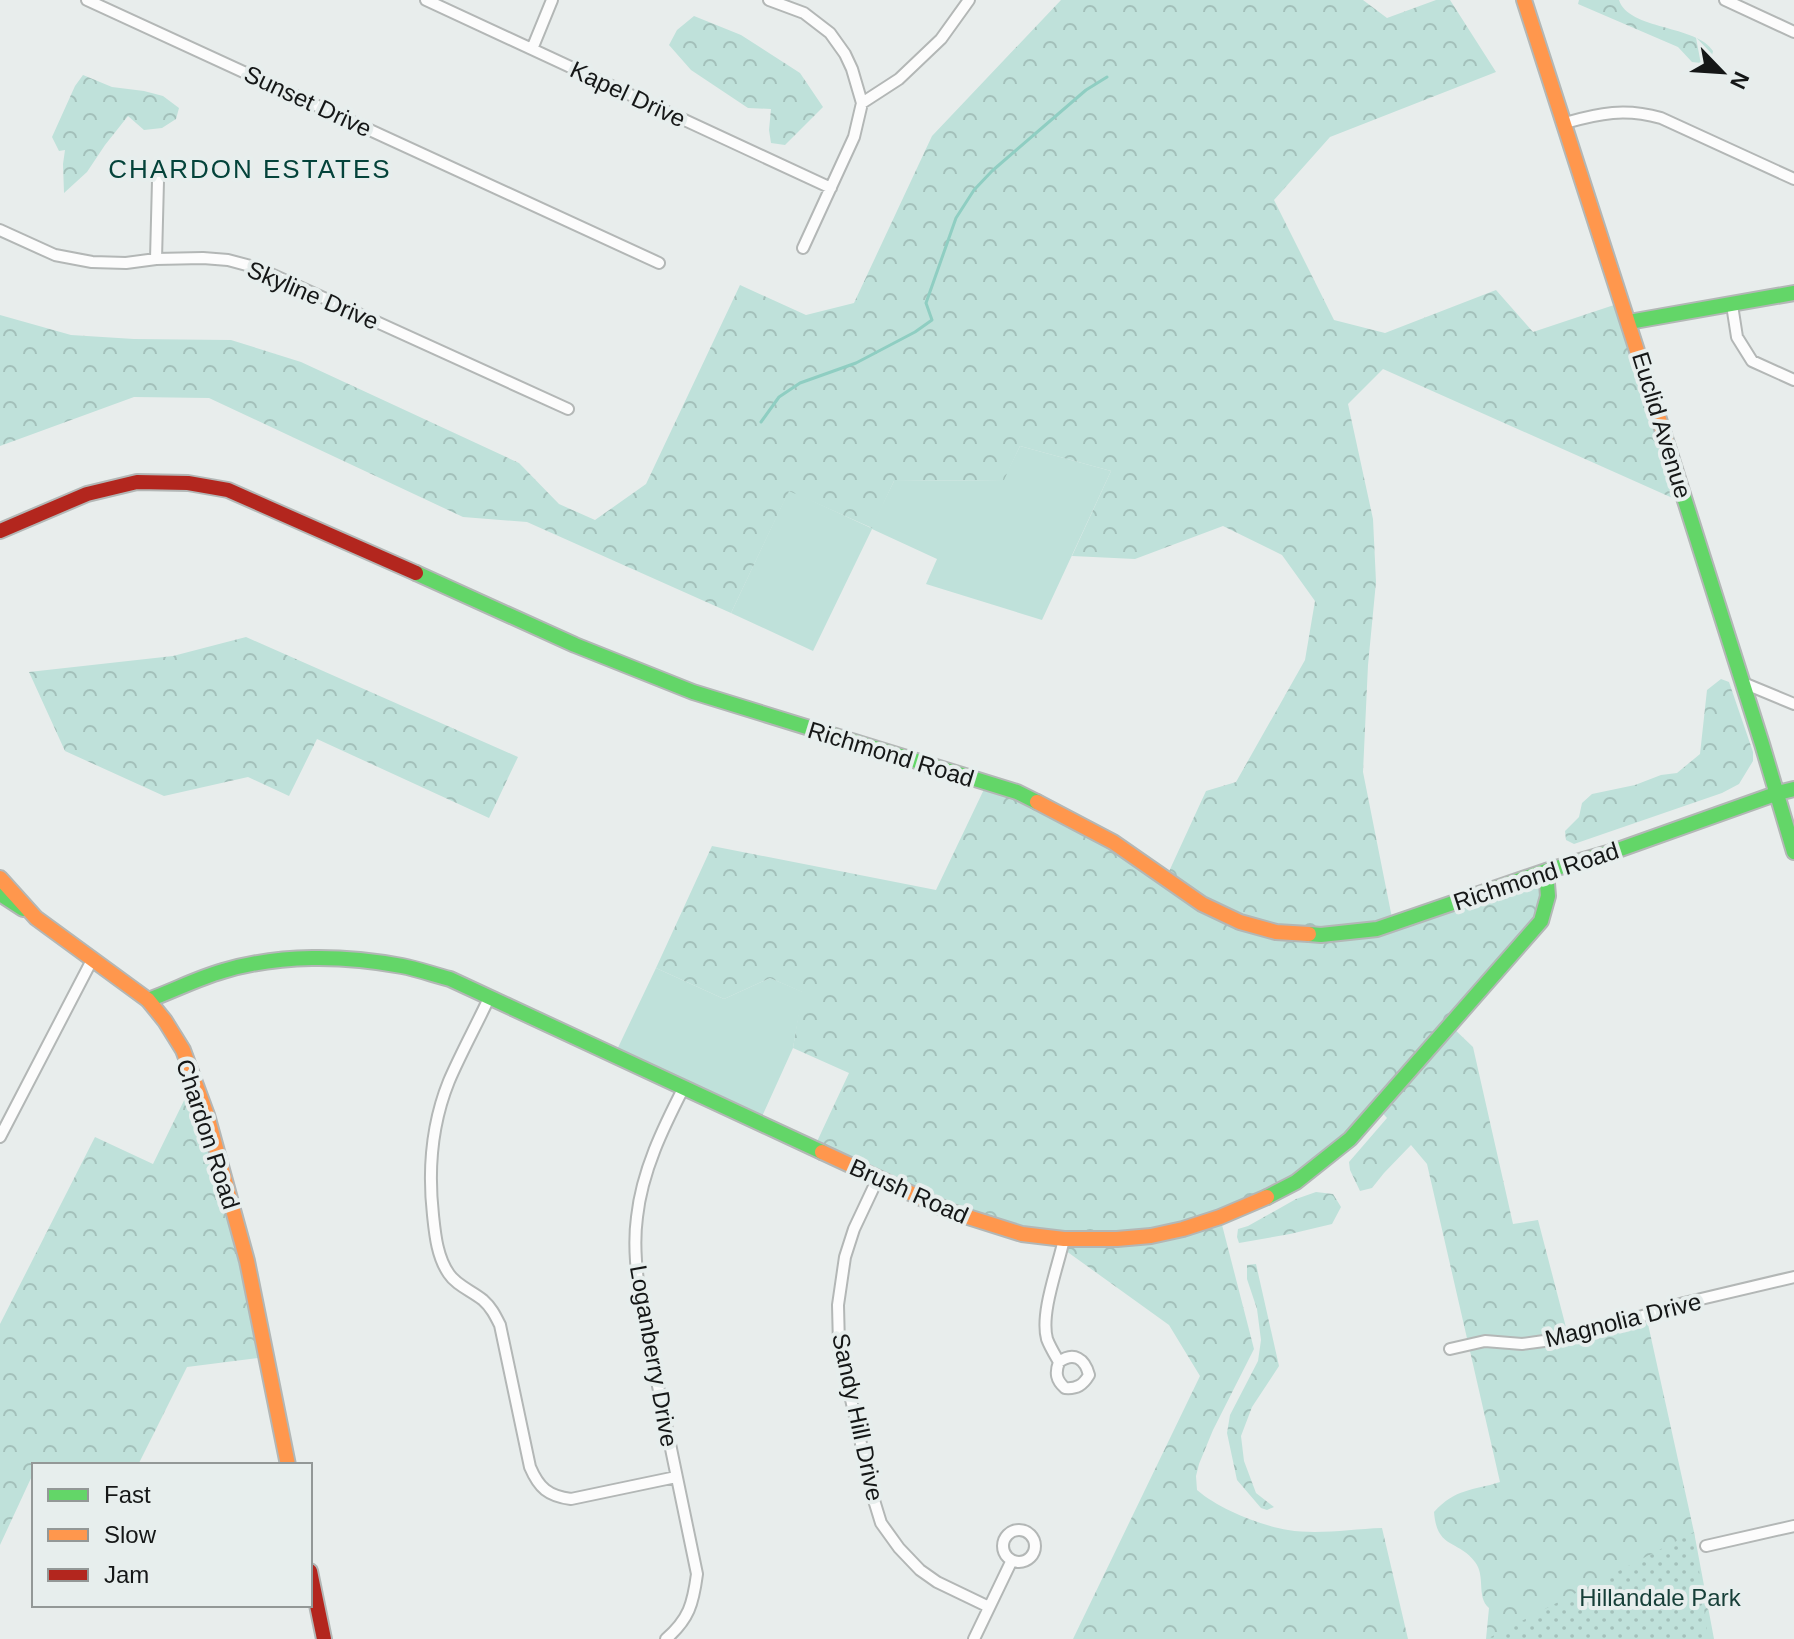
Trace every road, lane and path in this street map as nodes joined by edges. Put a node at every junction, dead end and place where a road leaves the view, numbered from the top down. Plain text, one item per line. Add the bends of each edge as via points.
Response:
1 (87, 0) edge
2 (426, 0) edge
3 (552, 0) edge
4 (769, 0) edge
5 (969, 0) edge
6 (1524, 0) edge
7 (1725, 0) edge
8 (1794, 32) edge
9 (532, 49) junction
10 (862, 103) junction
11 (1565, 123) junction
12 (1794, 179) edge
13 (158, 181) dead end
14 (831, 188) junction
15 (0, 230) edge
16 (803, 248) dead end
17 (156, 259) junction
18 (659, 263) dead end
19 (1794, 293) edge
20 (1732, 305) junction
21 (1629, 322) junction
22 (1794, 380) edge
23 (568, 409) dead end
24 (0, 531) edge
25 (1741, 682) junction
26 (1794, 704) edge
27 (1794, 789) edge
28 (1778, 793) junction
29 (1794, 852) edge
30 (1546, 871) junction
31 (0, 878) edge
32 (0, 894) edge
33 (36, 918) junction
34 (92, 960) junction
35 (489, 998) junction
36 (148, 1000) junction
37 (684, 1087) junction
38 (0, 1137) edge
39 (878, 1178) junction
40 (1064, 1239) junction
41 (1794, 1277) edge
42 (1450, 1349) dead end
43 (1059, 1362) dead end
44 (288, 1463) edge
45 (676, 1477) junction
46 (1794, 1526) edge
47 (1706, 1546) dead end
48 (1011, 1562) dead end
49 (312, 1581) edge
50 (989, 1607) junction
51 (324, 1639) edge
52 (666, 1639) edge
53 (974, 1639) edge

1 - 18 street, Sunset Drive
2 - 9 street, Kapel Drive
3 - 9 street
4 - 10 street via 806,9 830,33 852,69
5 - 10 street via 941,39 899,79
6 - 11 main road, Euclid Avenue
7 - 8 street
9 - 14 street, Kapel Drive
10 - 14 street via 854,137
11 - 12 street via 1592,115 1641,112
11 - 21 main road, Euclid Avenue
13 - 17 street
14 - 16 street
15 - 17 street, Skyline Drive via 55,255 92,262
17 - 23 street, Skyline Drive via 228,260 258,268
19 - 20 main road
20 - 21 main road
20 - 22 street via 1737,337 1752,361
21 - 25 main road, Euclid Avenue
24 - 30 main road, Richmond Road via 87,494 137,482 228,490 693,692 1017,792 1113,842 1202,904 1276,932 1321,935 1377,929
25 - 26 street
25 - 28 main road, Euclid Avenue
27 - 28 main road, Richmond Road
28 - 29 main road, Euclid Avenue
28 - 30 main road, Richmond Road
30 - 40 main road, Brush Road via 1549,890 1541,921 1350,1139 1296,1182 1183,1229 1117,1239
31 - 33 main road, Chardon Road
32 - 33 main road
33 - 34 main road, Chardon Road
34 - 36 main road, Chardon Road
34 - 38 street
35 - 36 main road, Brush Road via 450,979 402,966 290,960 222,971
35 - 37 main road, Brush Road
35 - 45 street via 449,1083 437,1122 431,1195 442,1260 450,1276 482,1299 500,1325 530,1467 544,1490 571,1499
36 - 44 main road, Chardon Road via 183,1050 207,1115 247,1261
37 - 39 main road, Brush Road
37 - 45 street, Loganberry Drive via 644,1180 636,1262
39 - 40 main road, Brush Road via 984,1223
39 - 50 street, Sandy Hill Drive via 845,1257 838,1305 839,1346 873,1497 881,1523 920,1570
40 - 43 street via 1046,1315 1048,1342
41 - 42 street, Magnolia Drive via 1544,1341 1485,1341
45 - 52 street, Loganberry Drive via 697,1574 693,1601
46 - 47 street
48 - 50 street
49 - 51 main road
50 - 53 street

